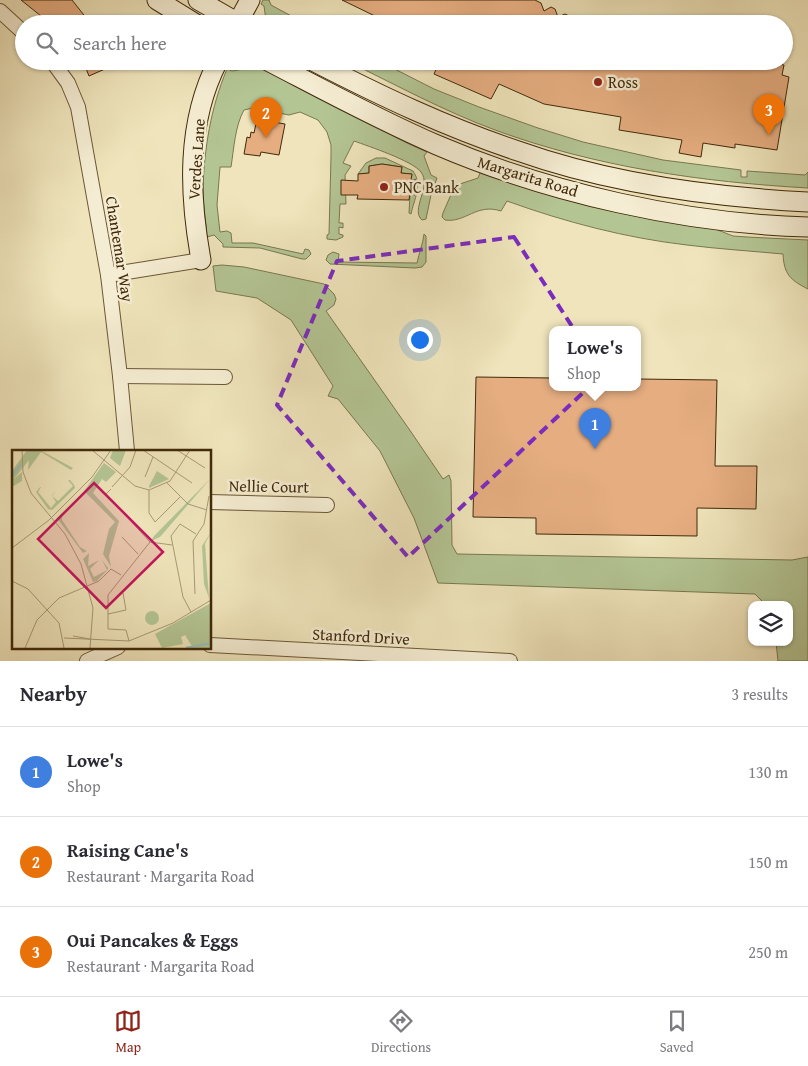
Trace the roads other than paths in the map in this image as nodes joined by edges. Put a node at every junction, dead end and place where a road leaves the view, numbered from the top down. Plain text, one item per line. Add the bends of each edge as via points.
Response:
1 (157, 0) edge
2 (198, 0) edge
3 (250, 0) edge
4 (0, 11) edge
5 (181, 15) edge
6 (224, 15) edge
7 (242, 15) edge
8 (15, 25) edge
9 (59, 70) edge
10 (213, 70) edge
11 (286, 70) edge
12 (331, 70) edge
13 (450, 150) junction
14 (578, 170) junction
15 (808, 202) edge
16 (808, 227) edge
17 (200, 260) joint
18 (108, 275) junction
19 (120, 376) junction
20 (225, 377) dead end
21 (127, 450) edge
22 (211, 502) edge
23 (327, 505) dead end
24 (211, 645) edge
25 (116, 648) edge
26 (87, 661) edge
27 (510, 661) edge

1 - 5 main road
2 - 6 main road
3 - 7 main road
4 - 8 street
9 - 18 street, Chantemar Way via 78,107
10 - 17 main road, Verdes Lane via 199,110 193,152 194,220
11 - 13 main road, Margarita Road
12 - 14 main road, Margarita Road via 404,107 455,128
13 - 14 main road via 462,141 533,166
13 - 16 main road, Margarita Road via 537,181 616,202 732,222
14 - 15 main road, Margarita Road via 675,190 745,199
17 - 18 street
18 - 19 street, Chantemar Way
19 - 20 street
19 - 21 street, Chantemar Way
22 - 23 street, Nellie Court
24 - 27 street, Stanford Drive
25 - 26 street

